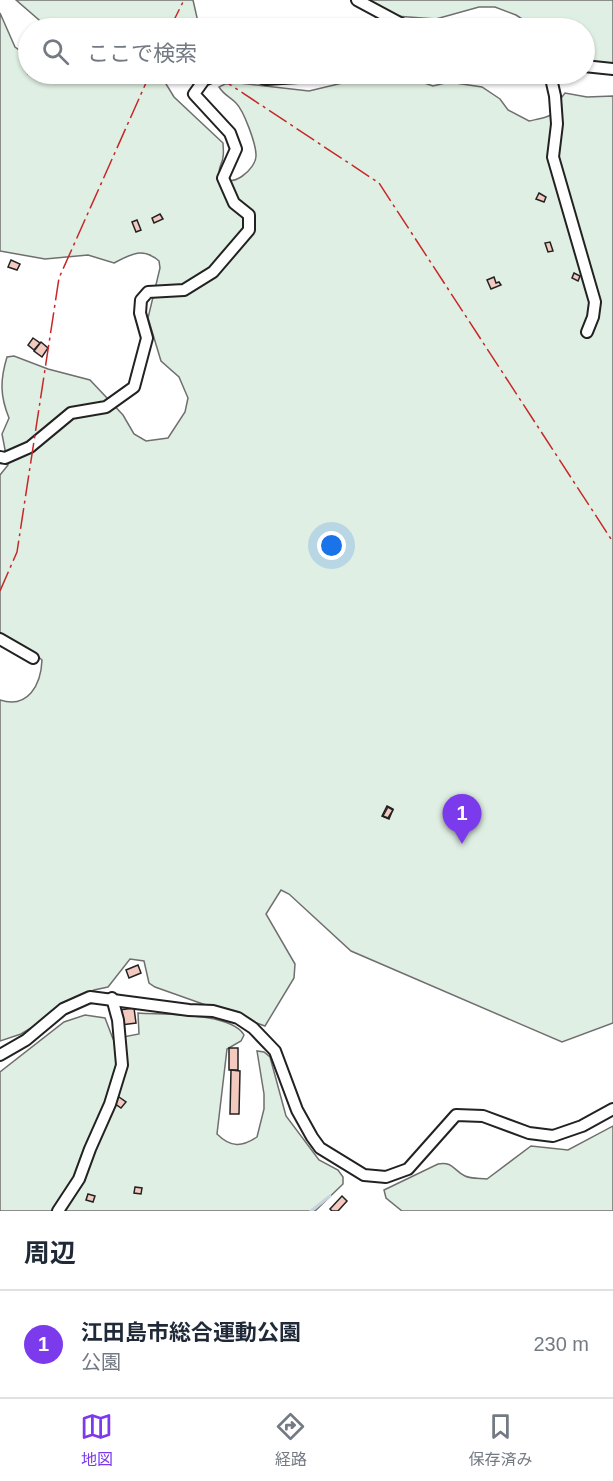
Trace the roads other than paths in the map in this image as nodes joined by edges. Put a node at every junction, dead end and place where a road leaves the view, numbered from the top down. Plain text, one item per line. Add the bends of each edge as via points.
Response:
1 (357, 0) edge
2 (390, 18) edge
3 (595, 67) edge
4 (613, 69) edge
5 (201, 84) edge
6 (552, 84) edge
7 (587, 332) dead end
8 (0, 457) edge
9 (0, 639) edge
10 (33, 658) dead end
11 (112, 999) junction
12 (0, 1055) edge
13 (613, 1109) edge
14 (58, 1211) edge

1 - 2 street
3 - 4 street
5 - 8 street via 194,94 230,133 236,149 223,178 234,203 249,215 249,230 213,272 184,290 148,292 141,300 140,313 147,338 134,387 106,407 70,413 30,447
6 - 7 street via 557,124 553,157 595,302
9 - 10 street
11 - 12 street via 90,997 63,1009 26,1040
11 - 13 street via 213,1011 238,1018 253,1028 275,1052 297,1110 320,1148 364,1175 386,1177 408,1169 456,1115 483,1116 529,1133 554,1136
11 - 14 street via 122,1065 79,1179

